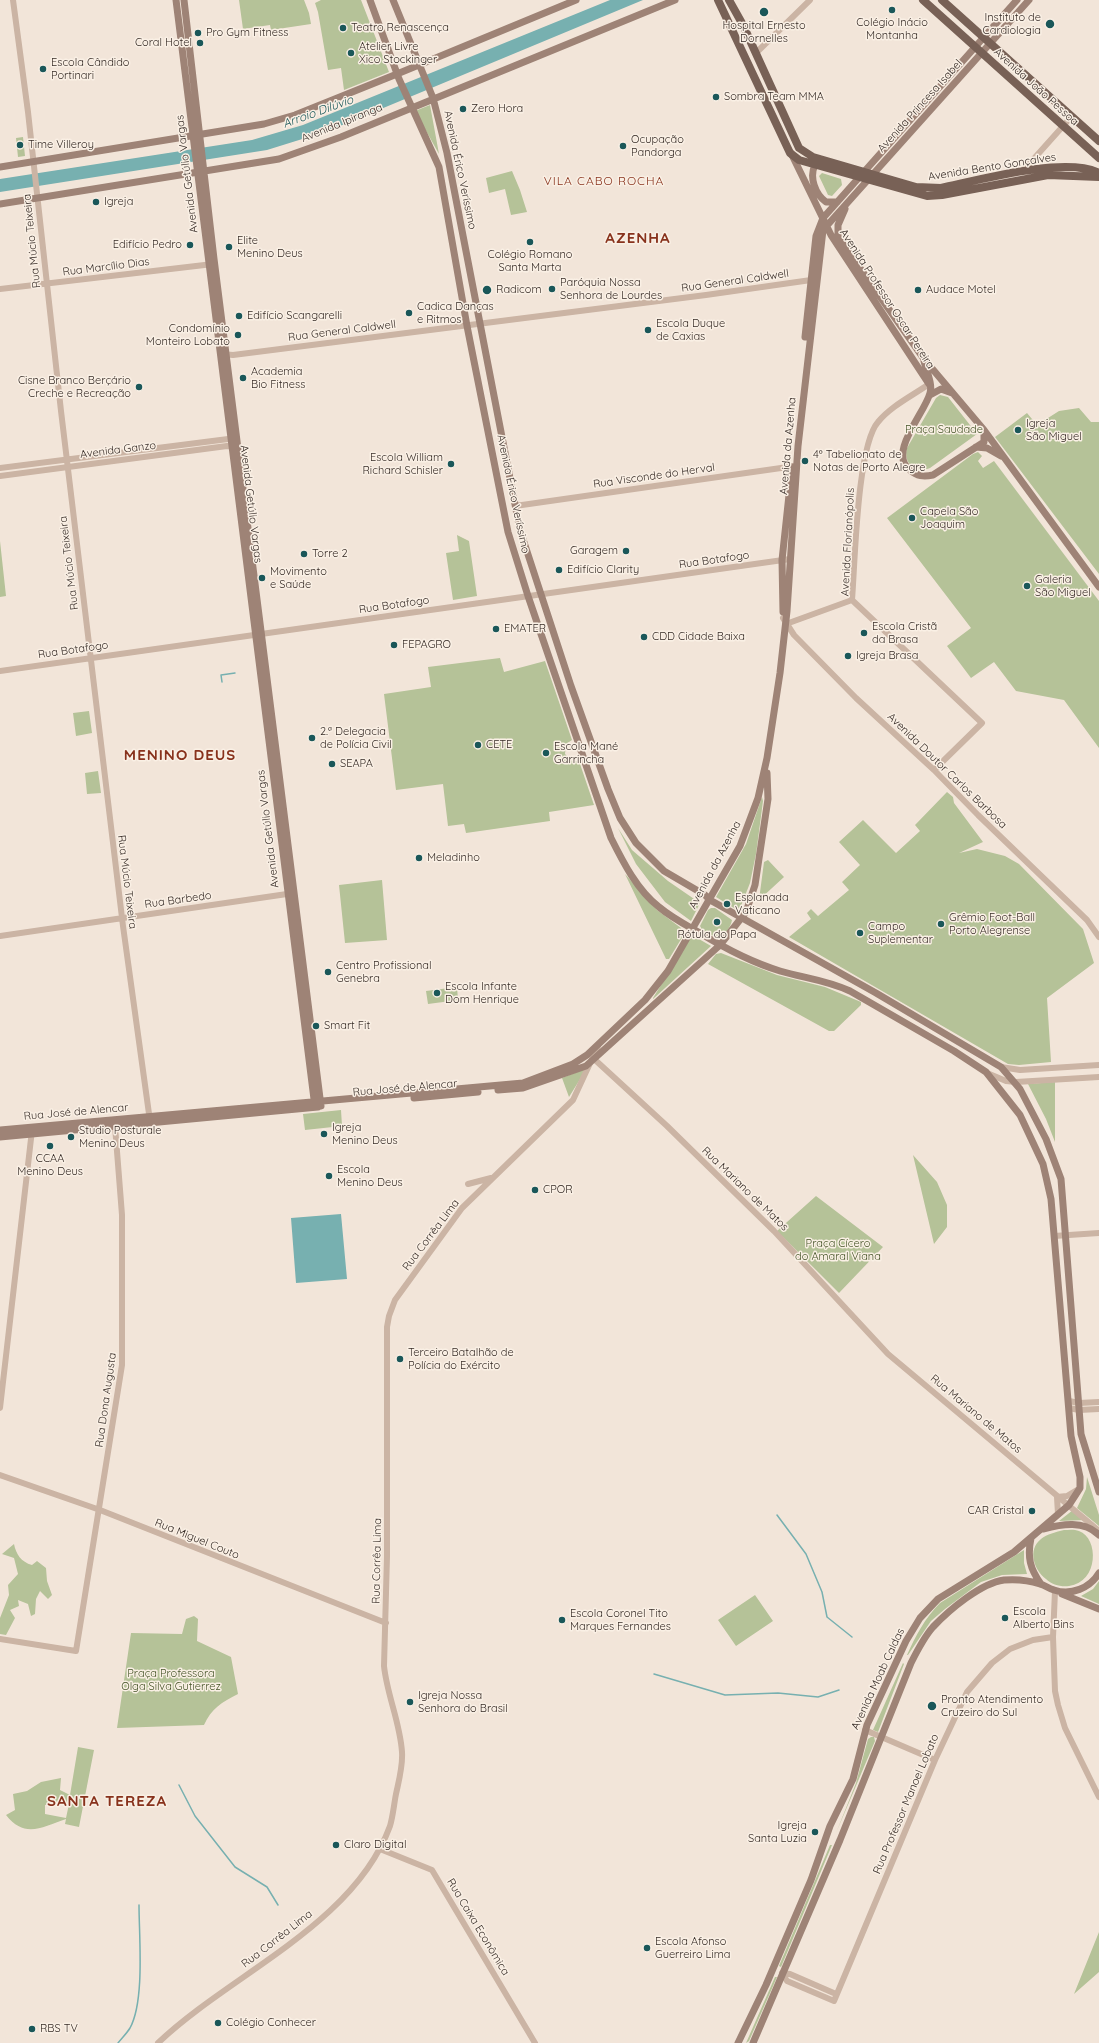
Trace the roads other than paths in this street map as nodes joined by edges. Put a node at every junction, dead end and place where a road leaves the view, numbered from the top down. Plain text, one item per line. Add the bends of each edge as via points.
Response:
1 (13, 0) edge
2 (176, 0) edge
3 (184, 0) edge
4 (370, 0) edge
5 (393, 0) edge
6 (576, 0) edge
7 (675, 0) edge
8 (718, 0) edge
9 (728, 0) edge
10 (810, 0) edge
11 (923, 0) edge
12 (942, 0) edge
13 (1017, 0) edge
14 (1029, 0) edge
15 (987, 40) junction
16 (979, 50) junction
17 (756, 53) junction
18 (416, 56) junction
19 (428, 62) junction
20 (421, 68) junction
21 (398, 77) junction
22 (433, 98) junction
23 (411, 107) junction
24 (1072, 116) junction
25 (1063, 126) junction
26 (196, 139) junction
27 (1099, 141) edge
28 (790, 153) junction
29 (1099, 158) edge
30 (34, 165) junction
31 (815, 165) junction
32 (0, 167) edge
33 (1083, 167) junction
34 (200, 169) junction
35 (1022, 172) junction
36 (1099, 173) edge
37 (861, 175) junction
38 (1099, 177) edge
39 (870, 178) junction
40 (37, 195) junction
41 (848, 201) junction
42 (837, 202) junction
43 (0, 204) edge
44 (823, 218) junction
45 (826, 225) junction
46 (212, 264) junction
47 (811, 280) junction
48 (47, 284) junction
49 (0, 289) edge
50 (479, 324) junction
51 (467, 326) junction
52 (226, 356) junction
53 (924, 359) junction
54 (930, 384) junction
55 (930, 395) junction
56 (957, 397) junction
57 (984, 430) junction
58 (234, 438) junction
59 (976, 447) junction
60 (148, 449) junction
61 (236, 451) junction
62 (149, 456) junction
63 (1003, 457) junction
64 (66, 459) junction
65 (67, 466) junction
66 (795, 466) junction
67 (0, 468) edge
68 (0, 476) edge
69 (515, 506) junction
70 (786, 559) junction
71 (1099, 587) edge
72 (540, 594) junction
73 (528, 596) junction
74 (852, 600) junction
75 (784, 621) junction
76 (259, 633) junction
77 (90, 658) junction
78 (0, 671) edge
79 (766, 763) junction
80 (934, 770) junction
81 (290, 892) junction
82 (710, 900) junction
83 (744, 915) junction
84 (122, 918) junction
85 (692, 929) junction
86 (1098, 934) edge
87 (0, 936) edge
88 (720, 945) junction
89 (598, 1046) junction
90 (593, 1058) junction
91 (1099, 1065) edge
92 (1001, 1067) junction
93 (986, 1072) junction
94 (1099, 1077) edge
95 (1016, 1082) junction
96 (477, 1088) junction
97 (409, 1094) junction
98 (461, 1094) junction
99 (418, 1098) junction
100 (398, 1100) junction
101 (318, 1104) junction
102 (150, 1120) junction
103 (115, 1126) junction
104 (0, 1130) edge
105 (32, 1130) junction
106 (0, 1136) edge
107 (495, 1174) junction
108 (468, 1184) dead end
109 (1099, 1233) edge
110 (1054, 1236) junction
111 (1066, 1236) junction
112 (1099, 1402) edge
113 (1069, 1404) junction
114 (1079, 1406) junction
115 (0, 1408) edge
116 (1099, 1409) edge
117 (0, 1475) edge
118 (1080, 1488) junction
119 (1099, 1492) edge
120 (1057, 1497) junction
121 (1069, 1505) junction
122 (100, 1510) junction
123 (1058, 1514) junction
124 (1041, 1530) junction
125 (1099, 1531) edge
126 (1099, 1535) edge
127 (1031, 1538) junction
128 (1099, 1573) edge
129 (1041, 1584) junction
130 (1055, 1591) junction
131 (1099, 1609) edge
132 (386, 1623) junction
133 (1053, 1637) junction
134 (0, 1639) edge
135 (865, 1730) junction
136 (881, 1736) junction
137 (935, 1760) junction
138 (1099, 1797) edge
139 (828, 1832) junction
140 (840, 1840) junction
141 (380, 1849) junction
142 (773, 1968) junction
143 (782, 1973) junction
144 (836, 1994) junction
145 (158, 2043) edge
146 (535, 2043) edge
147 (738, 2043) edge
148 (753, 2043) edge

1 - 30 street, Rua Múcio Teixeira
2 - 26 main road, Avenida Getúlio Vargas
3 - 26 main road, Avenida Getúlio Vargas via 195,87
4 - 21 main road, Avenida Érico Veríssimo
5 - 18 main road, Avenida Érico Veríssimo
6 - 19 main road
7 - 22 main road, Avenida Ipiranga
8 - 28 main road
9 - 17 main road
10 - 17 street
11 - 16 main road, Avenida João Pessoa
12 - 15 main road, Avenida João Pessoa
13 - 15 main road, Avenida Princesa Isabel
14 - 15 main road, Avenida Princesa Isabel
15 - 16 main road, Avenida Princesa Isabel
15 - 24 main road, Avenida João Pessoa
16 - 25 main road, Avenida João Pessoa
16 - 37 main road, Avenida Princesa Isabel
16 - 39 main road, Avenida Princesa Isabel
17 - 37 main road, Avenida Bento Gonçalves via 799,148 813,157
18 - 19 main road
18 - 20 main road, Avenida Érico Veríssimo
19 - 20 main road
20 - 21 main road
20 - 22 main road, Avenida Érico Veríssimo
21 - 23 main road, Avenida Érico Veríssimo
21 - 26 main road via 264,124
22 - 23 main road, Avenida Ipiranga
22 - 50 main road, Avenida Érico Veríssimo via 448,161
23 - 34 main road, Avenida Ipiranga via 341,137 279,159
23 - 51 main road, Avenida Érico Veríssimo via 440,168
24 - 25 street
24 - 27 main road, Avenida João Pessoa
25 - 29 main road, Avenida João Pessoa
25 - 35 street
26 - 30 main road
26 - 34 main road, Avenida Getúlio Vargas
28 - 31 main road, Avenida Bento Gonçalves via 799,160
28 - 44 main road
29 - 33 main road
30 - 32 main road
30 - 40 street, Rua Múcio Teixeira
31 - 37 main road, Avenida Bento Gonçalves
31 - 42 main road via 811,177 819,195 826,202
33 - 35 main road, Avenida Bento Gonçalves via 1050,167
33 - 36 main road, Avenida Bento Gonçalves
34 - 40 main road, Avenida Ipiranga
34 - 46 main road, Avenida Getúlio Vargas
35 - 39 main road, Avenida Bento Gonçalves via 941,188 916,187
37 - 39 main road, Avenida Bento Gonçalves
37 - 42 main road, Avenida Princesa Isabel
38 - 39 main road, Avenida Bento Gonçalves via 1048,175 927,196
39 - 41 main road, Avenida Princesa Isabel
40 - 43 main road, Avenida Ipiranga
40 - 48 street, Rua Múcio Teixeira
41 - 45 main road, Avenida Princesa Isabel
41 - 53 main road, Avenida Professor Oscar Pereira via 838,224 838,237
42 - 44 main road, Avenida Princesa Isabel
44 - 45 main road
44 - 47 main road, Avenida da Azenha via 816,236
45 - 54 main road, Avenida Professor Oscar Pereira
45 - 66 main road, Avenida da Azenha via 821,236
46 - 48 street, Rua Marcílio Dias
46 - 52 main road, Avenida Getúlio Vargas
47 - 50 street, Rua General Caldwell
47 - 66 main road, Avenida da Azenha
48 - 49 street, Rua Marcílio Dias
48 - 64 street, Rua Múcio Teixeira
50 - 51 street, Rua General Caldwell
50 - 69 main road, Avenida Érico Veríssimo
51 - 52 street, Rua General Caldwell
51 - 73 main road, Avenida Érico Veríssimo via 507,527
52 - 58 main road, Avenida Getúlio Vargas
53 - 54 main road
53 - 56 main road, Avenida Professor Oscar Pereira
54 - 55 main road
54 - 74 street, Avenida Florianópolis via 891,410 870,434 860,488
55 - 56 main road via 941,389
55 - 59 main road via 903,446 902,458 908,469 916,475 932,475
56 - 57 main road, Avenida Professor Oscar Pereira
57 - 59 main road via 985,440
57 - 63 main road, Avenida Professor Oscar Pereira
58 - 60 street, Avenida Ganzo
58 - 61 main road, Avenida Getúlio Vargas
59 - 63 main road, Avenida Professor Oscar Pereira via 987,448
60 - 62 street
60 - 64 street, Avenida Ganzo
61 - 62 street, Avenida Ganzo
61 - 76 main road, Avenida Getúlio Vargas
62 - 65 street, Avenida Ganzo
63 - 71 main road, Avenida Professor Oscar Pereira
64 - 65 street, Rua Múcio Teixeira
64 - 67 street, Avenida Ganzo
65 - 68 street, Avenida Ganzo
65 - 77 street, Rua Múcio Teixeira
66 - 69 street, Rua Visconde do Herval
66 - 70 main road, Avenida da Azenha
69 - 72 main road, Avenida Érico Veríssimo
70 - 72 street, Rua Botafogo
70 - 75 main road, Avenida da Azenha
72 - 73 street, Rua Botafogo
72 - 82 main road, Avenida Érico Veríssimo via 620,818 636,843 664,871
73 - 76 street, Rua Botafogo
73 - 85 main road, Avenida Érico Veríssimo via 611,838 624,864 658,907
74 - 75 street
74 - 80 street, Avenida Florianópolis via 982,723
75 - 79 main road, Avenida da Azenha
75 - 80 street, Avenida Doutor Carlos Barbosa via 856,698
76 - 77 street, Rua Botafogo
76 - 81 main road, Avenida Getúlio Vargas
77 - 78 street, Rua Botafogo
77 - 84 street, Rua Múcio Teixeira
79 - 82 main road, Avenida da Azenha via 749,827
79 - 83 main road, Avenida da Azenha via 768,799 755,885
80 - 86 street, Avenida Doutor Carlos Barbosa
81 - 84 street, Rua Barbedo
81 - 101 main road, Avenida Getúlio Vargas
82 - 83 main road, Avenida Érico Veríssimo
82 - 85 main road, Avenida da Azenha
83 - 88 main road, Rua José de Alencar
83 - 92 main road, Avenida Érico Veríssimo
84 - 87 street, Rua Barbedo
84 - 102 street, Rua Múcio Teixeira
85 - 88 main road, Avenida Érico Veríssimo
85 - 89 main road, Rua José de Alencar via 668,971 645,1000
88 - 90 main road, Rua José de Alencar
88 - 93 main road, Avenida Érico Veríssimo via 757,964 834,983
89 - 90 street, Rua Corrêa Lima
89 - 96 main road, Rua José de Alencar via 573,1064 523,1082
90 - 98 main road, Rua José de Alencar via 586,1066 576,1071 523,1088
90 - 107 street, Rua Corrêa Lima via 573,1100
90 - 120 street, Rua Mariano de Matos via 774,1231 888,1354
91 - 92 street via 1020,1070
92 - 95 main road, Avenida Érico Veríssimo
93 - 95 street via 1006,1081
93 - 110 main road, Avenida Érico Veríssimo via 1020,1115 1043,1164 1051,1199
94 - 95 street
95 - 111 main road, Avenida Érico Veríssimo via 1046,1139 1061,1179
96 - 97 main road, Rua José de Alencar
96 - 98 main road
97 - 99 main road
97 - 100 main road
97 - 101 main road, Rua José de Alencar
98 - 99 main road, Rua José de Alencar
99 - 100 main road, Rua José de Alencar
100 - 101 main road, Rua José de Alencar
101 - 102 main road, Rua José de Alencar
102 - 103 main road, Rua José de Alencar
102 - 105 main road, Rua José de Alencar
103 - 105 main road, Rua José de Alencar
103 - 122 street, Rua Dona Augusta via 122,1215 122,1365
104 - 105 main road, Rua José de Alencar
105 - 106 main road, Rua José de Alencar
105 - 115 street
107 - 108 street via 487,1180
107 - 132 street, Rua Corrêa Lima via 462,1208 395,1300 389,1316
109 - 111 street
110 - 111 street
110 - 113 main road, Avenida Érico Veríssimo
111 - 114 main road, Avenida Érico Veríssimo
112 - 114 street
113 - 114 street
113 - 118 main road, Avenida Érico Veríssimo via 1071,1436
114 - 116 street
114 - 119 main road, Avenida Érico Veríssimo via 1081,1434
117 - 122 street, Rua Miguel Couto
118 - 120 street via 1072,1494
118 - 121 main road, Avenida Moab Caldas
120 - 121 street, Rua Mariano de Matos
120 - 123 street
121 - 123 main road, Avenida Moab Caldas
121 - 125 street, Rua Mariano de Matos
122 - 132 street, Rua Miguel Couto
122 - 134 street, Rua Dona Augusta via 76,1651
123 - 124 main road, Avenida Moab Caldas
124 - 126 main road, Avenida Moab Caldas via 1064,1525 1081,1525 1093,1529
124 - 127 main road, Avenida Moab Caldas
127 - 129 main road via 1029,1561 1032,1572
127 - 135 main road, Avenida Moab Caldas via 1009,1556 961,1583 929,1607 906,1642
128 - 130 main road via 1090,1584 1078,1590
129 - 130 main road
129 - 136 main road via 1024,1580 1003,1580 988,1584 969,1596 933,1627 911,1663
130 - 131 main road
130 - 133 street
132 - 141 street, Rua Corrêa Lima via 385,1679 399,1729 402,1762 390,1825
133 - 137 street, Rua Professor Manoel Lobato via 1032,1640 1010,1649 992,1663 966,1692
133 - 138 street via 1058,1705 1065,1728
135 - 136 street
135 - 139 main road, Avenida Moab Caldas via 853,1779
136 - 137 street
136 - 140 main road
137 - 144 street, Rua Professor Manoel Lobato
139 - 140 main road
139 - 142 main road, Avenida Moab Caldas via 811,1880
140 - 143 main road
141 - 145 street, Rua Corrêa Lima via 350,1888 301,1936 209,2002
141 - 146 street, Rua Caixa Econômica via 432,1870
142 - 143 main road
142 - 147 main road, Avenida Moab Caldas
143 - 144 street
143 - 144 street, Rua Professor Manoel Lobato via 787,1981 834,2001
143 - 148 main road

